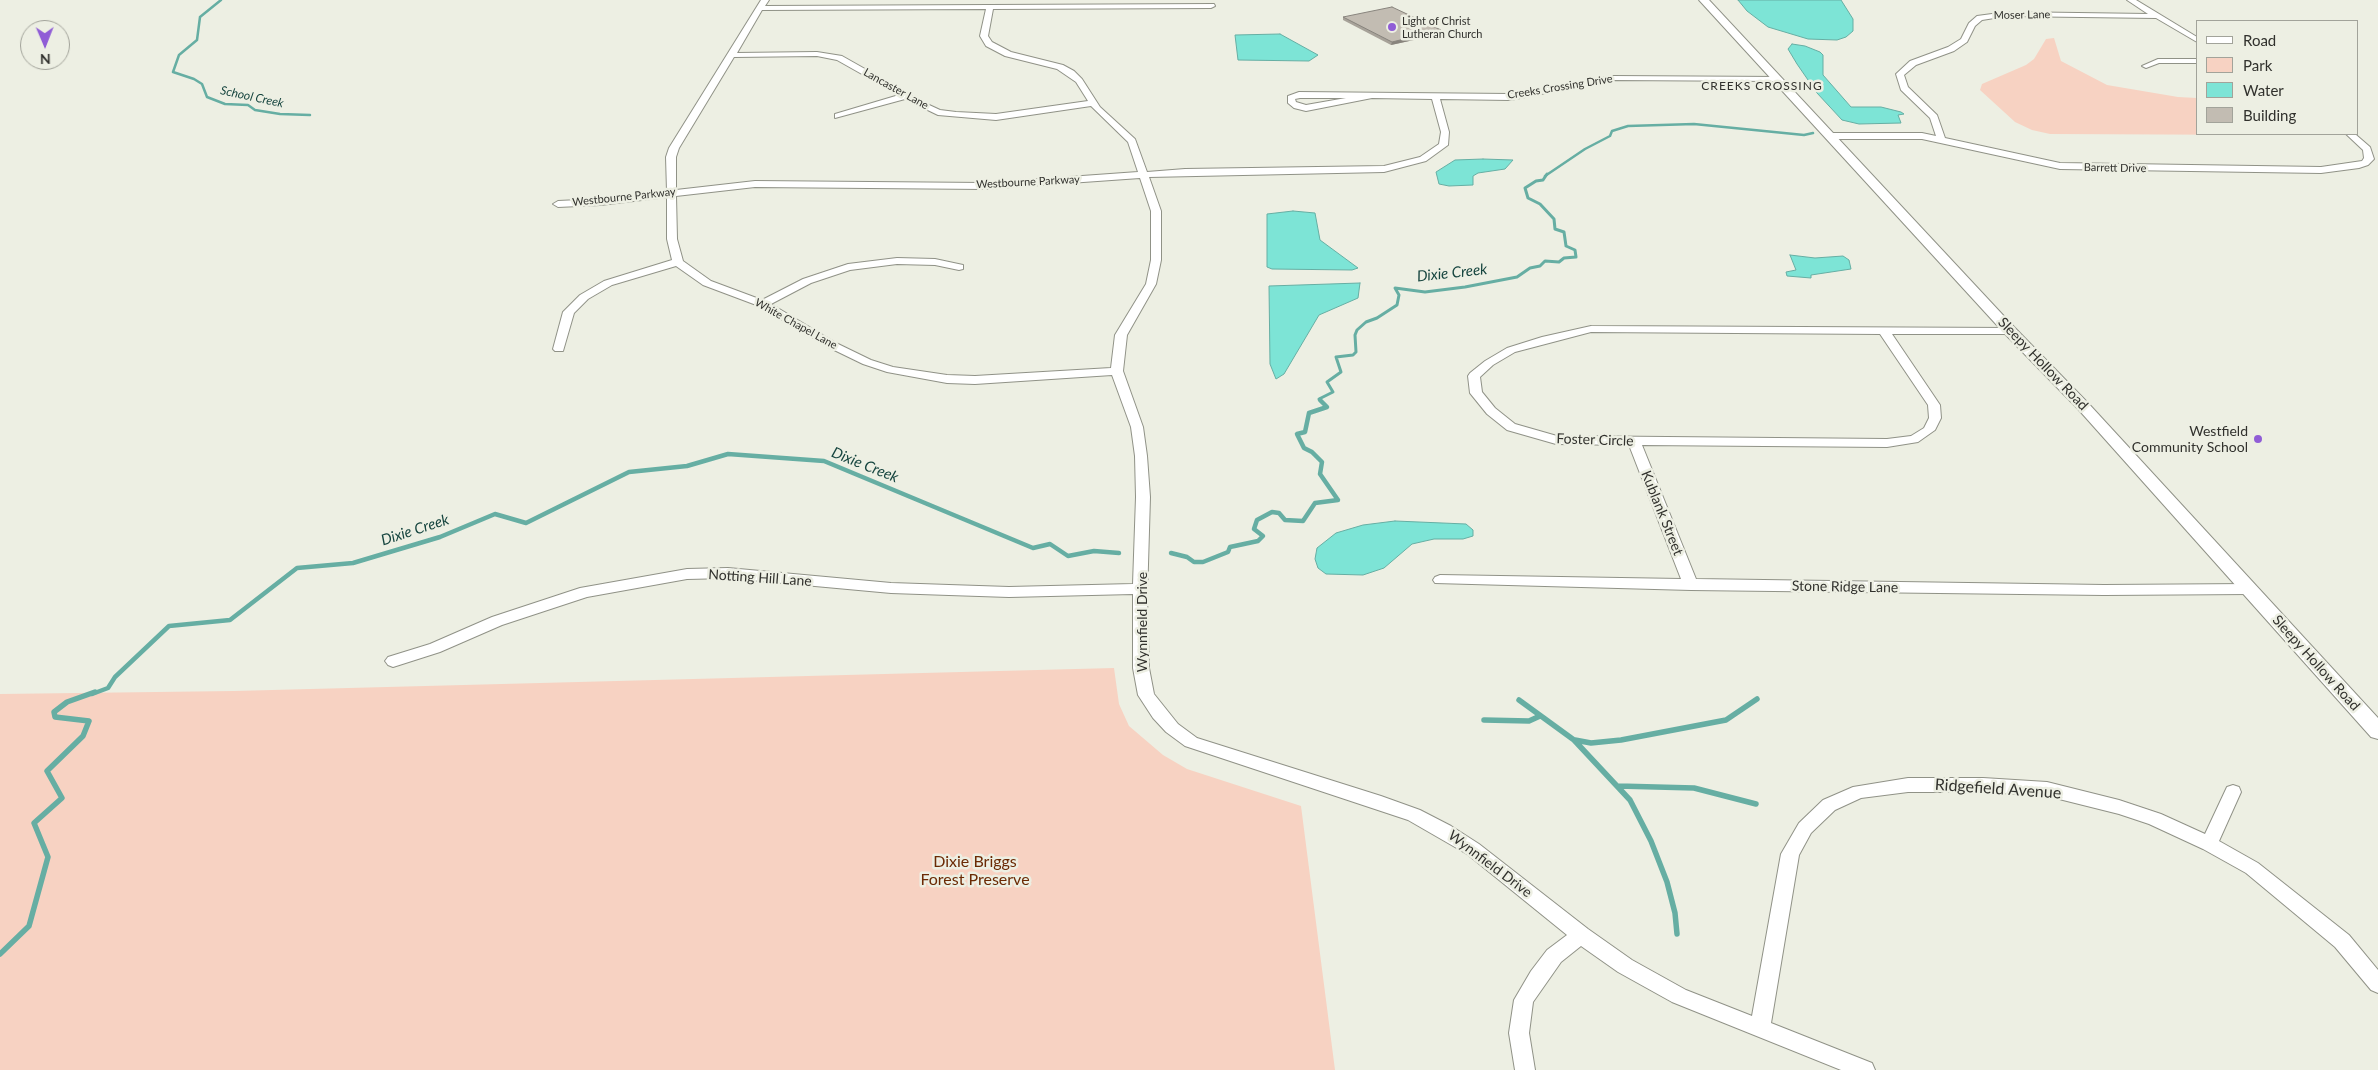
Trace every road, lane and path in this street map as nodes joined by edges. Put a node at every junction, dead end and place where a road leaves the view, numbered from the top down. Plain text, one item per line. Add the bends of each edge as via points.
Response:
1 (1704, 0) edge
2 (2132, 0) edge
3 (763, 4) edge
4 (1211, 6) dead end
5 (990, 8) junction
6 (2156, 16) junction
7 (2196, 39) edge
8 (731, 55) junction
9 (2196, 61) edge
10 (2146, 66) dead end
11 (1776, 79) junction
12 (1375, 95) junction
13 (905, 96) junction
14 (1435, 96) junction
15 (1092, 103) junction
16 (838, 116) dead end
17 (2351, 135) edge
18 (1829, 136) junction
19 (1941, 139) junction
20 (2365, 163) junction
21 (2378, 166) edge
22 (1145, 175) junction
23 (671, 192) junction
24 (558, 204) dead end
25 (678, 262) junction
26 (959, 267) dead end
27 (763, 304) junction
28 (2010, 330) junction
29 (1884, 331) junction
30 (559, 349) dead end
31 (1117, 371) junction
32 (1634, 442) junction
33 (1440, 580) dead end
34 (1691, 585) junction
35 (1141, 589) junction
36 (2250, 589) junction
37 (393, 661) dead end
38 (2378, 731) edge
39 (2233, 792) dead end
40 (2210, 844) junction
41 (1581, 935) junction
42 (2378, 984) edge
43 (1760, 1028) junction
44 (1525, 1070) edge
45 (1865, 1070) edge

1 - 11 street, Sleepy Hollow Road
2 - 6 street
3 - 5 street
3 - 8 street
4 - 5 street
5 - 15 street, Wynnfield Drive via 984,36 988,44 1008,54 1066,70 1079,81
6 - 7 street
6 - 19 street, Moser Lane via 2007,14 1980,18 1964,40 1951,49 1914,63 1900,74 1904,88 1934,117
8 - 13 street, Lancaster Lane via 831,56 846,61
8 - 23 street via 674,148
9 - 10 street via 2158,61
11 - 14 street, Creeks Crossing Drive via 1612,78 1578,82 1524,96
11 - 18 street, Sleepy Hollow Road
12 - 12 street, Creeks Crossing Drive via 1299,95 1291,98 1292,103 1306,108
12 - 14 street, Creeks Crossing Drive
13 - 15 street, Lancaster Lane via 938,112 981,118
13 - 16 street
14 - 22 street, Westbourne Parkway via 1445,132 1443,145 1413,163 1364,170
15 - 22 street, Wynnfield Drive via 1132,141
17 - 20 street via 2367,149 2369,159
18 - 19 street, Barrett Drive
18 - 28 street, Sleepy Hollow Road
19 - 20 street, Barrett Drive via 2037,162 2087,168 2321,170
20 - 21 street
22 - 23 street, Westbourne Parkway via 984,186 755,184
22 - 31 street, Wynnfield Drive via 1156,211 1156,260 1151,284 1121,335
23 - 24 street, Westbourne Parkway
23 - 25 street via 672,239
25 - 27 street, White Chapel Lane via 707,283
25 - 30 street via 608,283 584,296 569,312
26 - 27 street via 935,262 897,261 848,267 807,281
27 - 31 street, White Chapel Lane via 867,362 916,375 997,380
28 - 29 street, Foster Circle
28 - 36 street, Sleepy Hollow Road
29 - 32 street, Foster Circle via 1934,405 1935,418 1929,430 1914,439 1887,443
29 - 32 street, Foster Circle via 1591,329 1511,350 1474,376 1476,393 1491,412 1511,427 1556,440
31 - 35 street, Wynnfield Drive via 1137,427 1141,456
32 - 34 street, Kublank Street
33 - 34 street, Stone Ridge Lane
34 - 36 street, Stone Ridge Lane
35 - 37 street, Notting Hill Lane via 1009,592 892,588 728,573 687,574 584,592
35 - 41 street, Wynnfield Drive via 1146,695 1172,728 1191,742 1212,750 1414,815 1473,849
36 - 38 street, Sleepy Hollow Road
39 - 40 street
40 - 42 street, Ridgefield Avenue via 2252,868 2294,900 2342,941
40 - 43 street, Ridgefield Avenue via 2137,813 2047,789 1908,785 1858,792 1829,805 1805,828 1790,854
41 - 43 street, Wynnfield Drive via 1625,966 1679,996
41 - 44 street via 1554,956 1524,1000 1518,1033
43 - 45 street, Wynnfield Drive

